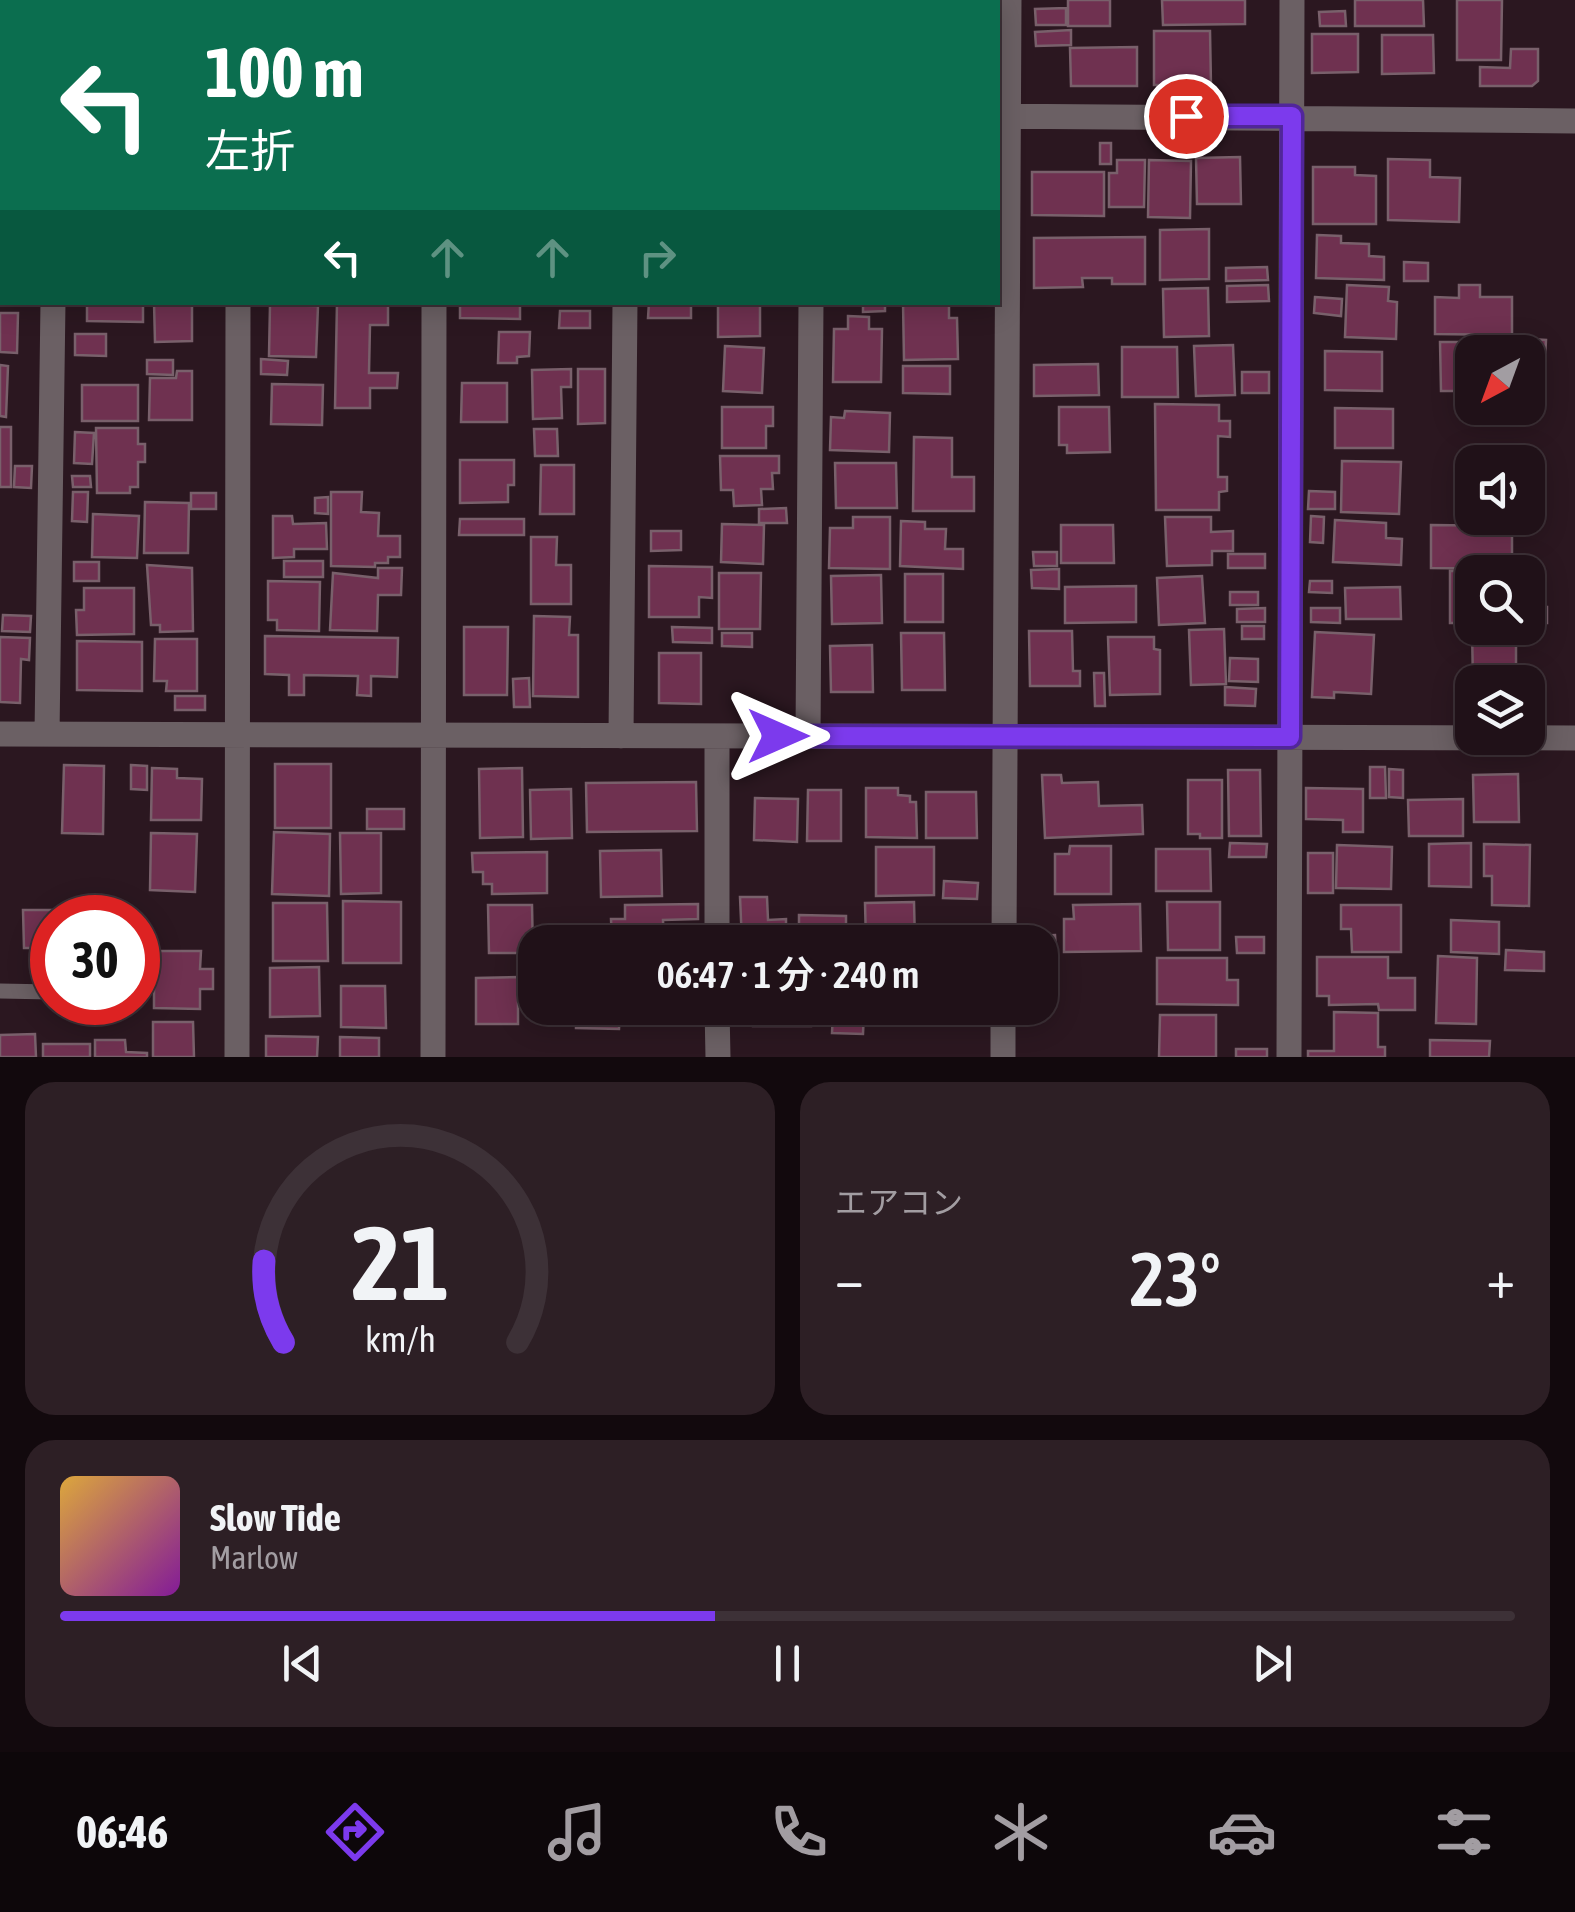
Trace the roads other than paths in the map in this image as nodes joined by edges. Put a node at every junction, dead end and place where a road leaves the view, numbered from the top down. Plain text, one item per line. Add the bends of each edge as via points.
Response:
1 (1009, 0) edge
2 (1292, 0) edge
3 (1003, 116) edge
4 (1292, 116) junction
5 (1575, 121) edge
6 (54, 305) edge
7 (238, 305) edge
8 (434, 305) edge
9 (625, 305) edge
10 (812, 305) edge
11 (0, 734) edge
12 (47, 734) junction
13 (237, 735) junction
14 (432, 736) junction
15 (621, 736) junction
16 (717, 736) junction
17 (808, 736) junction
18 (1005, 736) junction
19 (1290, 737) junction
20 (1575, 738) edge
21 (718, 925) edge
22 (1004, 925) edge
23 (0, 991) edge
24 (30, 992) edge
25 (718, 1025) edge
26 (1004, 1025) edge
27 (237, 1057) edge
28 (433, 1057) edge
29 (718, 1057) edge
30 (1003, 1057) edge
31 (1289, 1057) edge

1 - 3 street
2 - 4 street
3 - 4 street
3 - 18 street
4 - 5 street
4 - 19 street
6 - 12 street
7 - 13 street
8 - 14 street
9 - 15 street
10 - 17 street
11 - 12 street
12 - 13 street
13 - 14 street
13 - 27 street
14 - 15 street
14 - 28 street
15 - 16 street
16 - 17 street
16 - 21 street
17 - 18 street
18 - 19 street
18 - 22 street
19 - 20 street
19 - 31 street
23 - 24 lane
25 - 29 street
26 - 30 street

